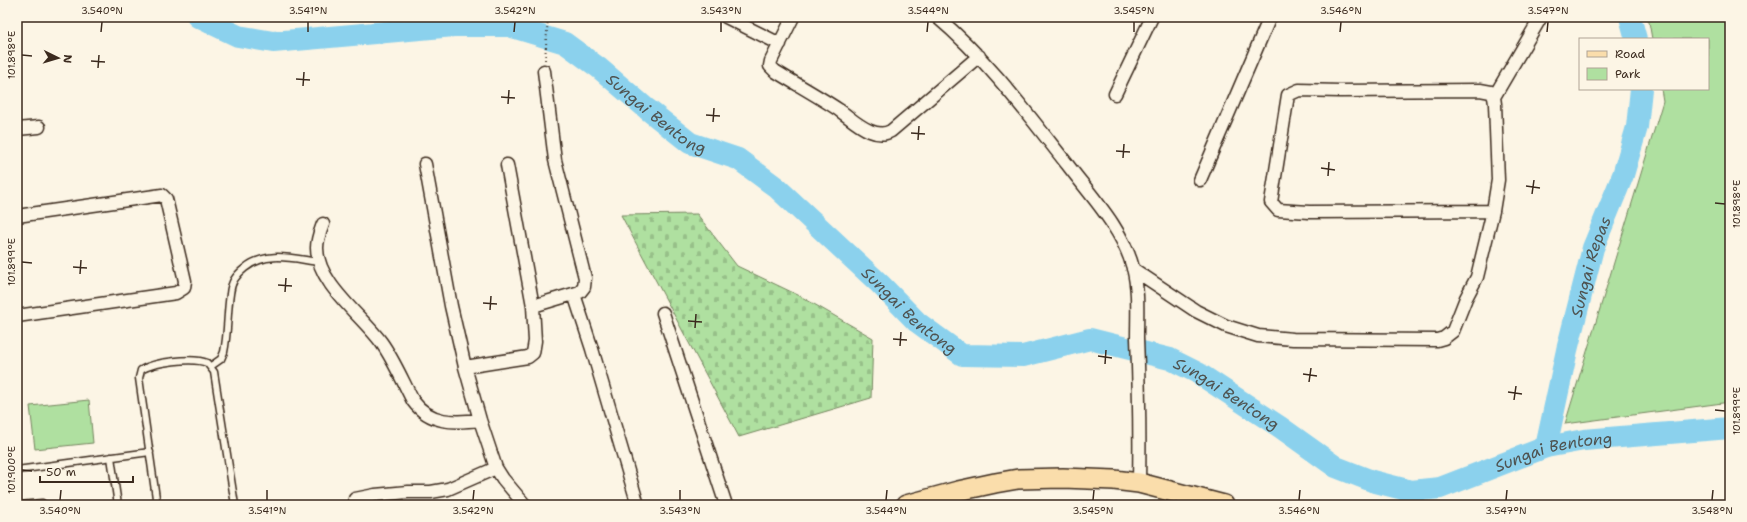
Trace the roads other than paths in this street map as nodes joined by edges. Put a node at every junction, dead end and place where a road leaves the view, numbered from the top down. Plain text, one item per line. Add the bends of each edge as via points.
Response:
1 (726, 17) edge
2 (793, 17) edge
3 (937, 17) edge
4 (1152, 17) edge
5 (1270, 17) edge
6 (1541, 17) edge
7 (780, 44) junction
8 (979, 56) junction
9 (544, 71) road end
10 (1115, 94) dead end
11 (1494, 97) junction
12 (39, 127) dead end
13 (17, 129) edge
14 (425, 164) dead end
15 (507, 165) dead end
16 (1200, 180) dead end
17 (1493, 211) junction
18 (17, 216) edge
19 (323, 224) dead end
20 (319, 262) junction
21 (1133, 269) junction
22 (574, 294) junction
23 (533, 306) junction
24 (663, 313) dead end
25 (17, 316) edge
26 (211, 366) junction
27 (465, 367) junction
28 (480, 420) junction
29 (150, 452) junction
30 (111, 457) junction
31 (496, 468) junction
32 (17, 470) edge
33 (1139, 483) junction
34 (355, 499) dead end
35 (19, 505) edge
36 (44, 505) edge
37 (118, 505) edge
38 (157, 505) edge
39 (235, 505) edge
40 (525, 505) edge
41 (638, 505) edge
42 (726, 505) edge
43 (906, 505) edge
44 (1224, 505) edge

1 - 7 street
2 - 7 street
3 - 8 street
4 - 10 street
5 - 16 street
6 - 11 street
7 - 8 street via 771,61 772,69 876,134 891,131
8 - 21 street via 1009,90 1090,194 1122,240
9 - 22 street via 556,160 585,278 584,287
11 - 17 street via 1498,180
11 - 17 street via 1491,92 1480,90 1299,90 1288,95 1271,202 1278,210 1309,212
12 - 13 street
14 - 27 street
15 - 23 street
17 - 21 street via 1477,277 1453,331 1437,340 1293,340 1258,336 1226,326 1196,311
18 - 25 street via 162,195 166,199 185,281 184,288 176,293
19 - 20 street via 317,240
20 - 26 lane via 279,257 261,258 238,273 230,292 224,352 221,359
20 - 28 street via 334,288 382,343 418,408 442,421
21 - 33 street via 1140,403
22 - 23 street
22 - 41 street
23 - 27 street via 533,353 528,357
24 - 42 street
26 - 29 lane via 195,360 155,364 141,370
26 - 39 lane via 216,380
27 - 28 street
28 - 31 street
29 - 30 lane
29 - 38 lane
30 - 32 lane
30 - 37 lane
31 - 34 street via 440,491 375,495
31 - 40 street
33 - 43 main road via 1081,479 1018,479
33 - 44 main road
35 - 36 lane

